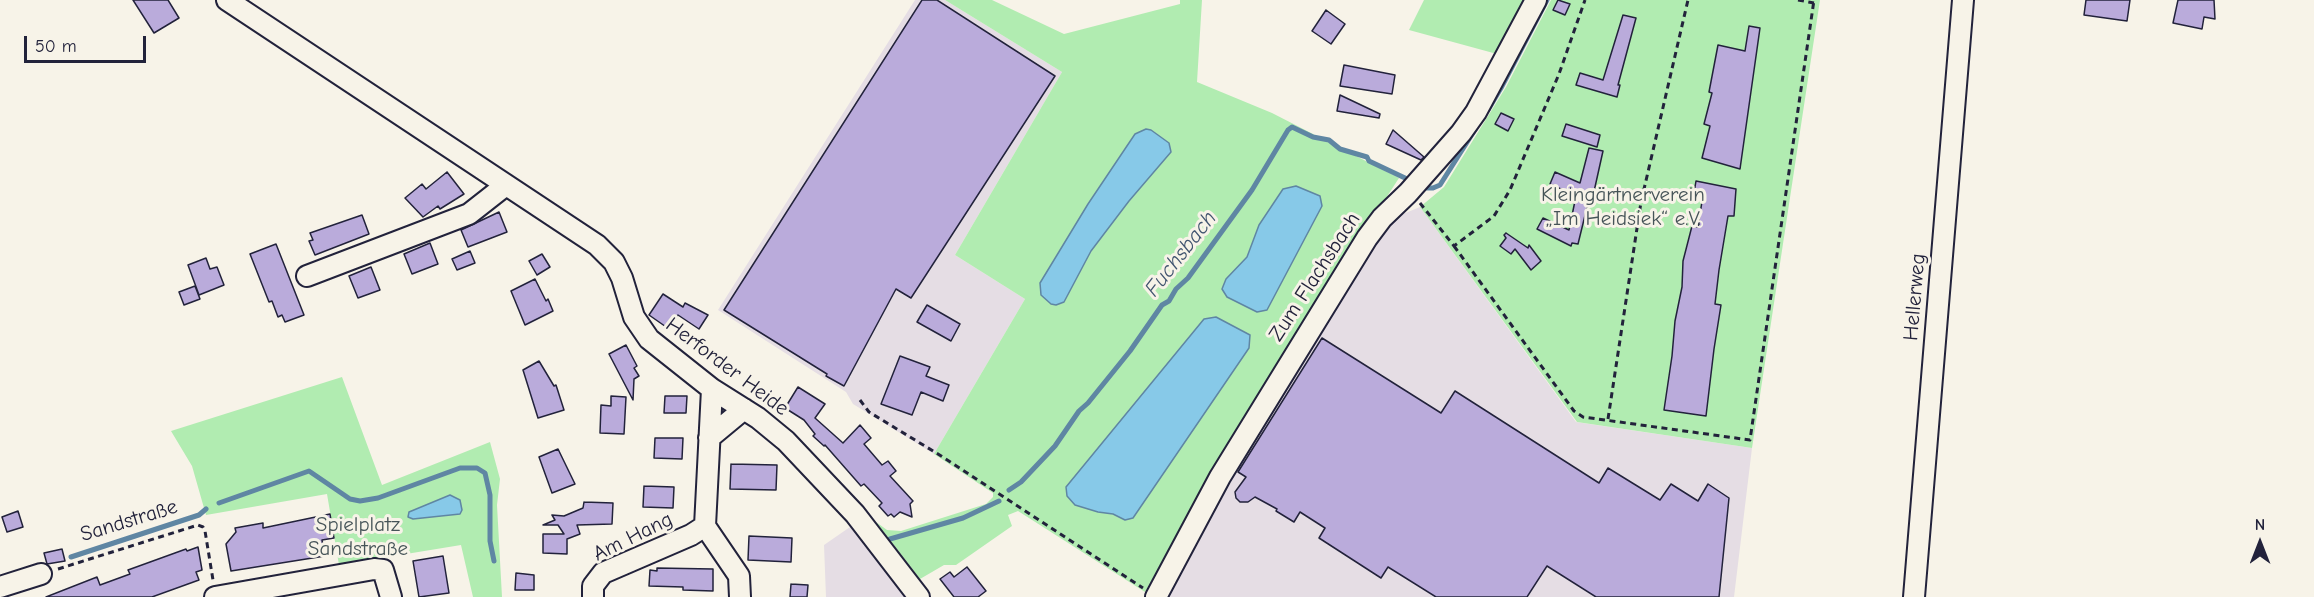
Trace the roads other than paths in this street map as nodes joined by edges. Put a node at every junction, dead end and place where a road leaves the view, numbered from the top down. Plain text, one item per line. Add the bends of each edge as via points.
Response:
1 (227, 0) edge
2 (1536, 0) edge
3 (1963, 0) edge
4 (506, 186) junction
5 (307, 276) dead end
6 (712, 389) junction
7 (744, 408) junction
8 (709, 438) junction
9 (705, 526) junction
10 (41, 574) road end
11 (0, 587) edge
12 (1151, 594) edge
13 (218, 596) edge
14 (391, 597) edge
15 (593, 597) edge
16 (740, 597) edge
17 (919, 597) edge
18 (1914, 597) edge

1 - 4 street, Herforder Heide
2 - 12 street, Zum Flachsbach via 1476,112 1382,218 1348,268
3 - 18 street, Hellerweg
4 - 5 street via 469,214
4 - 6 street, Herforder Heide via 597,245 614,262 634,317 648,339
6 - 7 street, Herforder Heide
6 - 8 street
7 - 8 street
7 - 17 street, Herforder Heide via 786,441 855,514
8 - 9 street
9 - 15 street, Am Hang via 603,573 593,586
9 - 16 street via 739,576
10 - 11 street
13 - 14 street via 374,569 383,570

